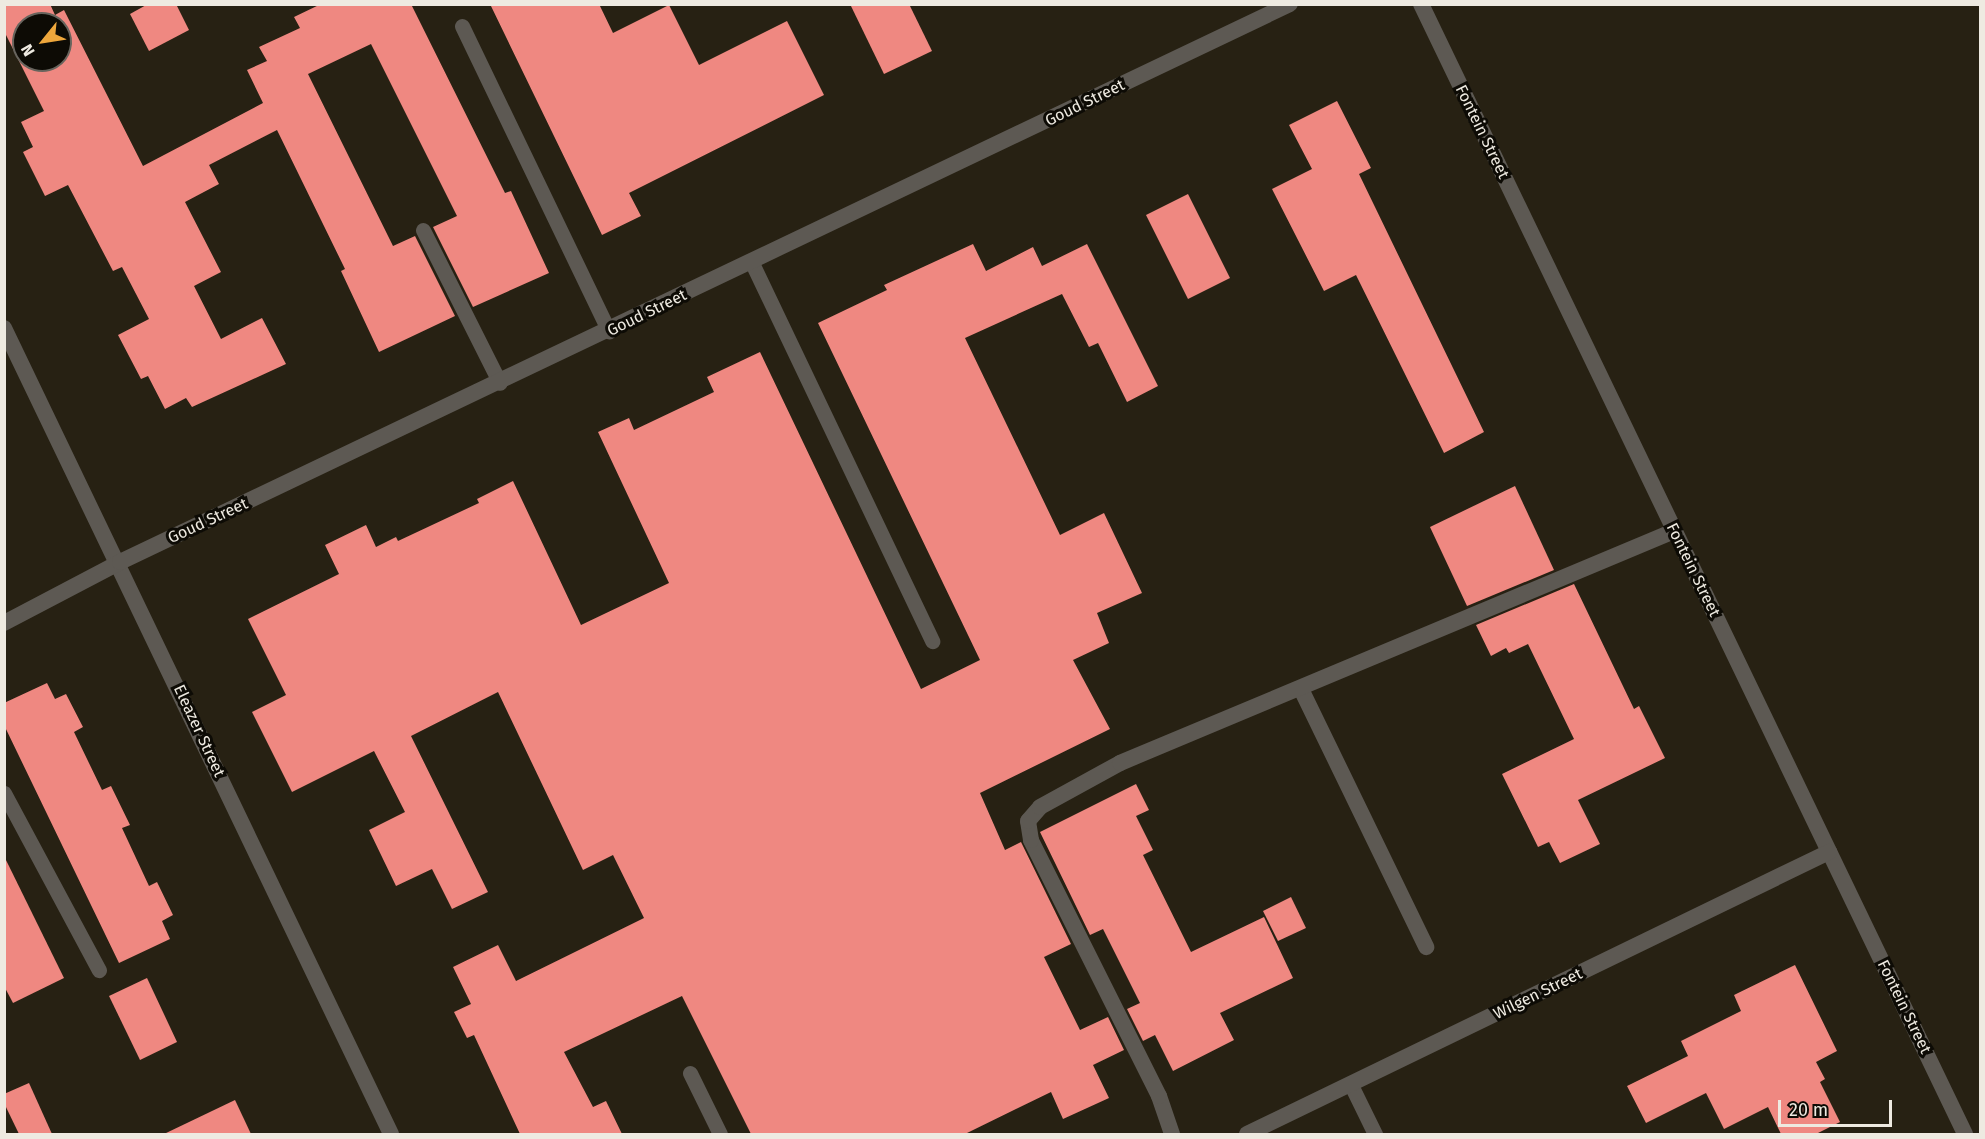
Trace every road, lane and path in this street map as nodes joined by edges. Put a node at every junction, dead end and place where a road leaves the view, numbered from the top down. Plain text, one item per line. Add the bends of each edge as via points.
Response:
1 (1290, 4) edge
2 (1421, 4) edge
3 (462, 26) dead end
4 (423, 230) dead end
5 (752, 263) junction
6 (4, 328) edge
7 (609, 331) junction
8 (500, 383) junction
9 (1674, 531) junction
10 (120, 562) junction
11 (4, 623) edge
12 (932, 641) dead end
13 (1301, 689) junction
14 (4, 794) edge
15 (1829, 852) junction
16 (1426, 947) dead end
17 (99, 970) dead end
18 (690, 1073) dead end
19 (1351, 1085) junction
20 (391, 1134) edge
21 (720, 1134) edge
22 (1172, 1134) edge
23 (1247, 1134) edge
24 (1375, 1134) edge
25 (1965, 1134) edge

1 - 5 street, Goud Street
2 - 9 street, Fontein Street
3 - 7 lane
4 - 8 lane
5 - 7 street, Goud Street
5 - 12 lane
6 - 10 street, Eleazer Street
7 - 8 street, Goud Street
8 - 10 street, Goud Street
9 - 13 street
9 - 15 street, Fontein Street
10 - 11 street, Goud Street
10 - 20 street, Eleazer Street
13 - 16 street
13 - 22 street via 1120,763 1040,807 1028,821 1031,840 1159,1096
14 - 17 lane
15 - 19 street, Wilgen Street
15 - 25 street, Fontein Street
18 - 21 lane
19 - 23 street, Wilgen Street
19 - 24 lane

